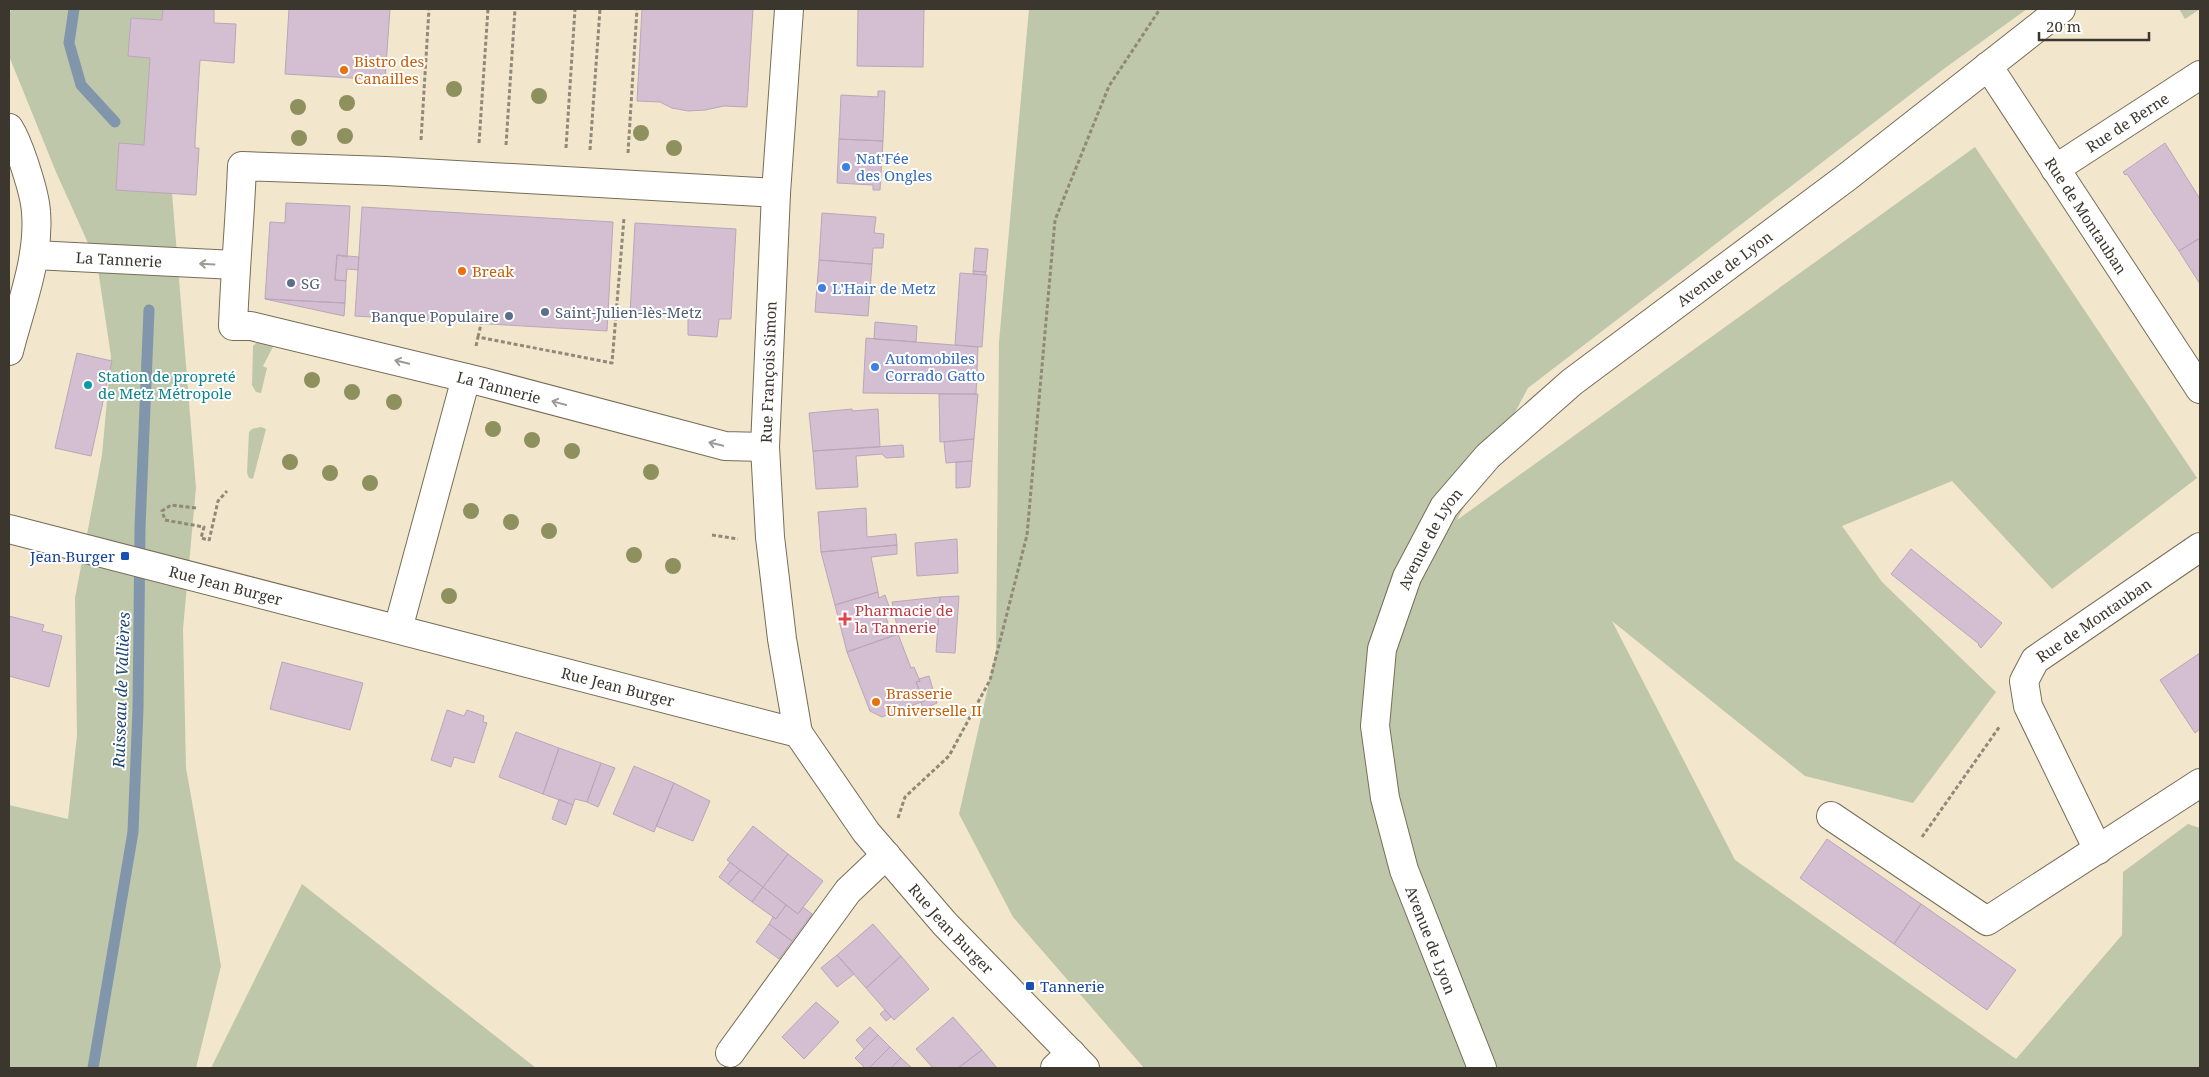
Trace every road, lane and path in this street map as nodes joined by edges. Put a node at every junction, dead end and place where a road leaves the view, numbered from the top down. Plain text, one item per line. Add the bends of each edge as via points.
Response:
1 (429, 9) edge
2 (488, 9) edge
3 (515, 9) edge
4 (575, 9) edge
5 (600, 9) edge
6 (637, 9) edge
7 (789, 9) edge
8 (1160, 9) edge
9 (2061, 9) edge
10 (1988, 66) junction
11 (2200, 75) edge
12 (9, 128) edge
13 (628, 154) dead end
14 (2055, 169) junction
15 (420, 173) junction
16 (477, 176) junction
17 (505, 178) junction
18 (576, 182) junction
19 (776, 192) junction
20 (624, 215) dead end
21 (34, 255) junction
22 (235, 265) junction
23 (481, 324) dead end
24 (478, 337) junction
25 (9, 351) edge
26 (466, 378) junction
27 (2200, 389) edge
28 (765, 447) junction
29 (227, 491) dead end
30 (196, 508) dead end
31 (9, 528) edge
32 (209, 540) junction
33 (2200, 547) edge
34 (197, 577) junction
35 (398, 629) junction
36 (2028, 706) junction
37 (798, 733) junction
38 (2200, 783) edge
39 (1831, 816) dead end
40 (2098, 850) junction
41 (886, 855) junction
42 (1903, 864) junction
43 (730, 1053) dead end
44 (1070, 1063) edge
45 (1482, 1068) edge

1 - 15 path
2 - 16 path
3 - 17 path
4 - 18 path
5 - 18 path
6 - 13 path
7 - 19 street, Rue François Simon
8 - 41 path via 1109,86 1055,220 1027,535 990,680 949,756 905,797
9 - 10 street, Avenue de Lyon
10 - 14 street, Rue de Montauban
10 - 45 street, Avenue de Lyon via 1572,382 1488,456 1444,507 1407,577 1382,649 1375,726 1385,798 1404,870
11 - 14 street, Rue de Berne
12 - 21 street via 31,183 36,230
14 - 27 street, Rue de Montauban
15 - 16 street
15 - 22 street via 242,166
16 - 17 street
17 - 18 street
18 - 19 street
19 - 28 street, Rue François Simon
20 - 24 path via 612,363
22 -> 21 street, La Tannerie
21 - 25 street
26 -> 22 street, La Tannerie via 252,326 233,326
23 - 24 path
24 - 26 path
28 -> 26 street, La Tannerie via 725,446
26 - 35 street
28 - 37 street, Rue François Simon via 772,556
29 - 32 path via 218,500
30 - 32 path via 171,505 162,511 165,520 204,526 201,538
31 - 34 street, Rue Jean Burger
32 - 34 path
33 - 36 street, Rue de Montauban via 2035,660 2024,681
34 - 35 street, Rue Jean Burger
35 - 37 street, Rue Jean Burger
36 - 40 street, Rue de Montauban
36 - 42 path via 2007,717
37 - 41 street, Rue Jean Burger via 866,832
38 - 40 street
39 - 42 street
40 - 42 street via 1987,921
41 - 43 street via 848,891
41 - 44 street, Rue Jean Burger

